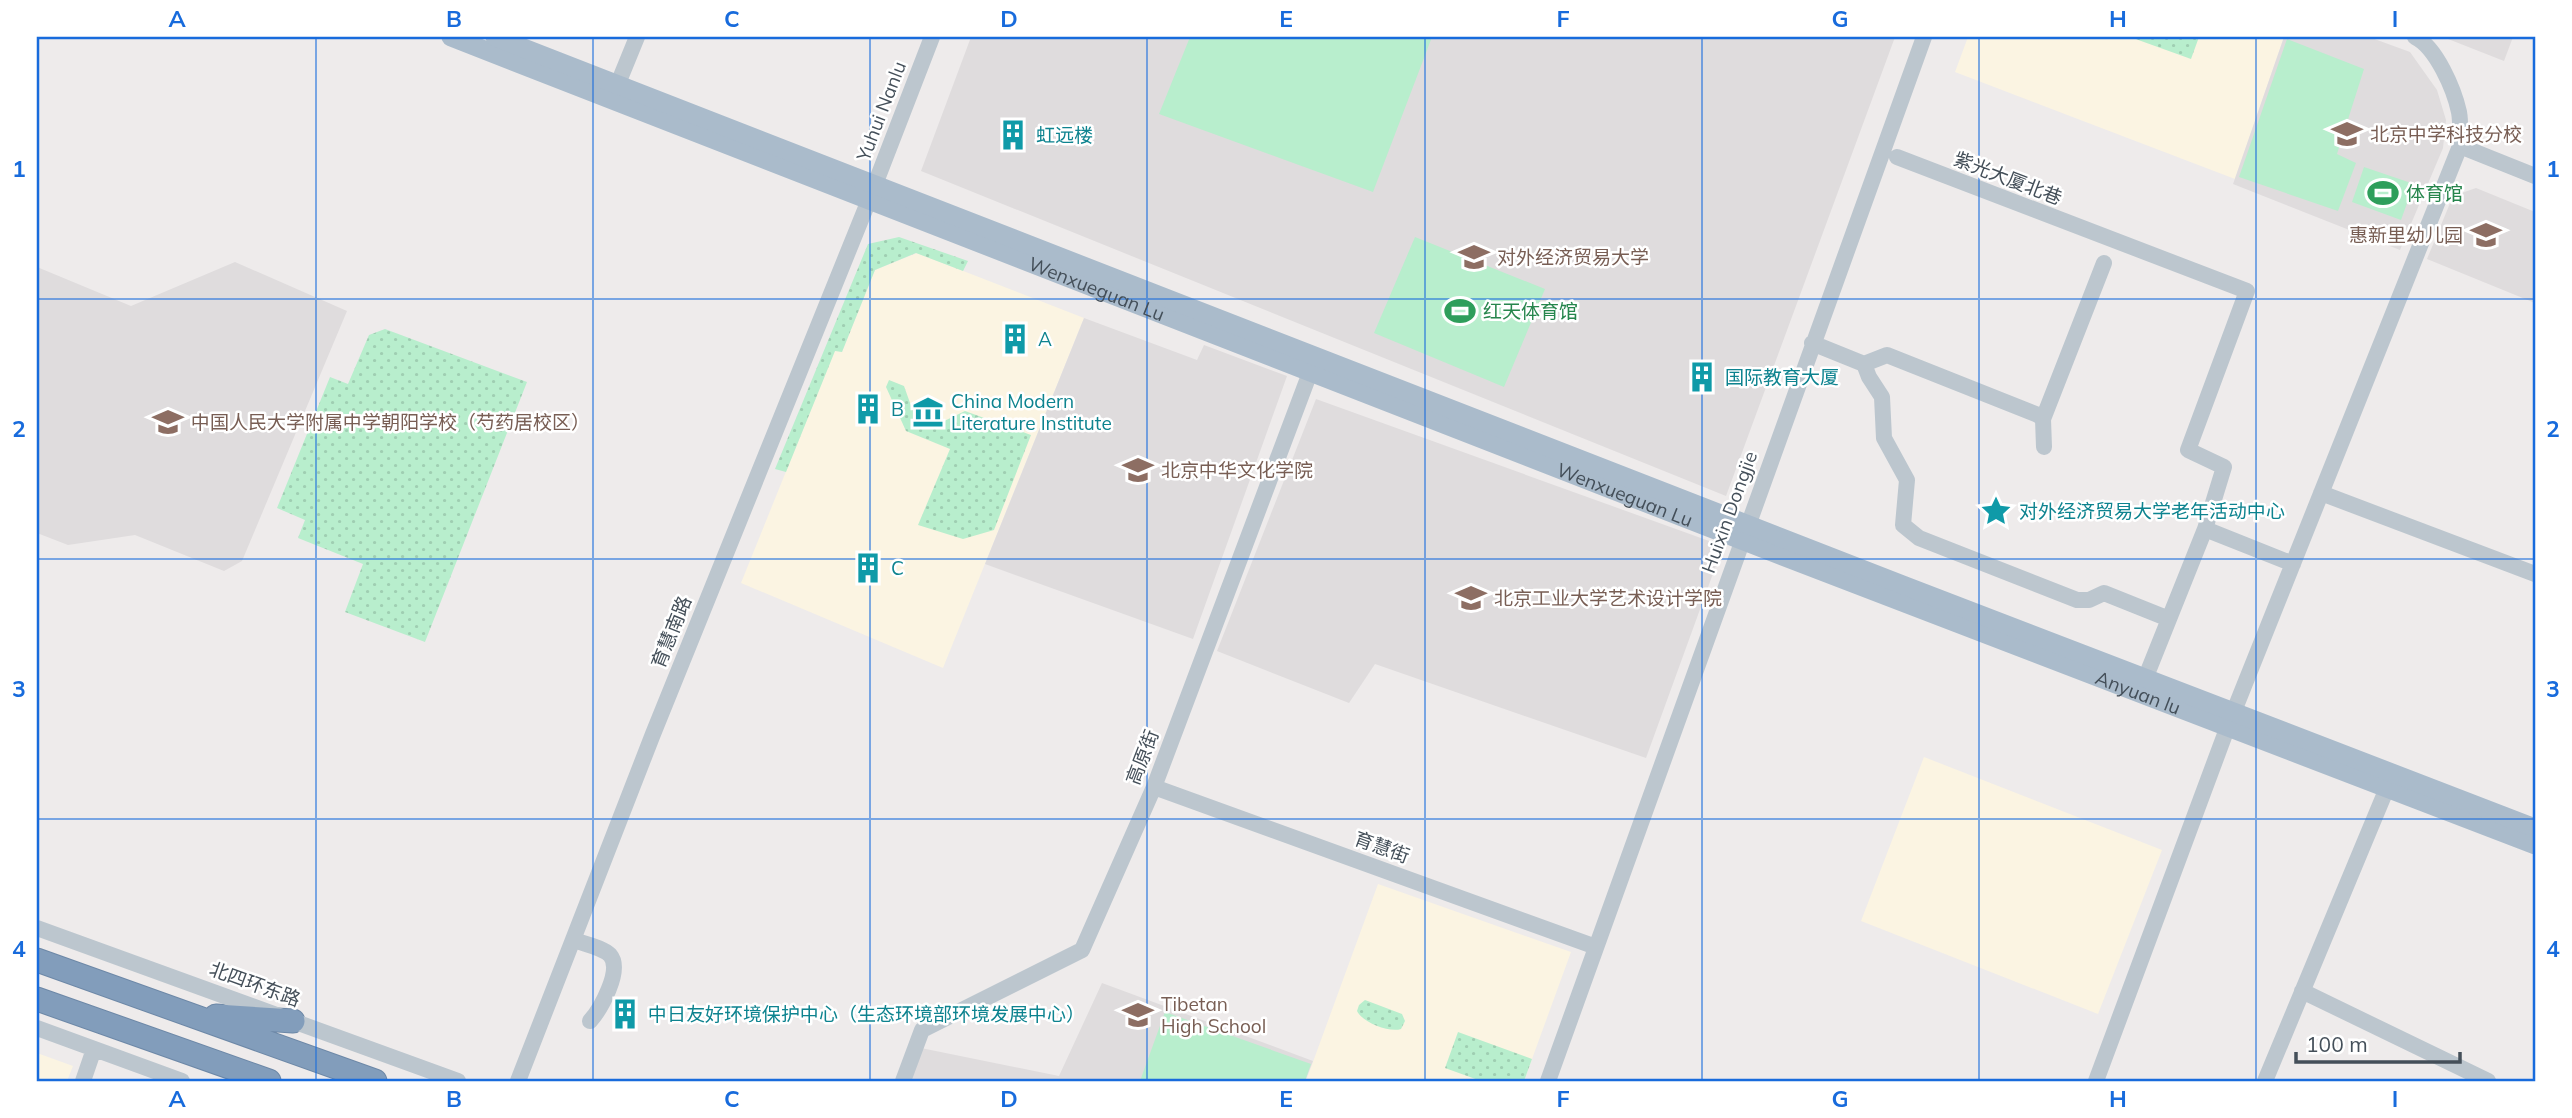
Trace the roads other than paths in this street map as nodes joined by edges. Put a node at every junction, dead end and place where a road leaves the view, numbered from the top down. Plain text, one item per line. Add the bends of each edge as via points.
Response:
1 (451, 37) edge
2 (495, 37) edge
3 (637, 37) edge
4 (932, 37) edge
5 (1924, 37) edge
6 (2415, 37) edge
7 (617, 86) junction
8 (2460, 146) junction
9 (1897, 157) dead end
10 (2535, 176) edge
11 (872, 193) junction
12 (2104, 264) dead end
13 (1812, 344) junction
14 (1864, 364) junction
15 (1313, 365) junction
16 (2043, 419) junction
17 (2044, 447) dead end
18 (2321, 493) junction
19 (2205, 529) junction
20 (1744, 533) junction
21 (2293, 564) junction
22 (2535, 574) edge
23 (2169, 619) junction
24 (2145, 679) junction
25 (2230, 720) junction
26 (1154, 787) junction
27 (2387, 788) junction
28 (2535, 828) edge
29 (2535, 845) edge
30 (37, 928) edge
31 (574, 940) junction
32 (1596, 947) junction
33 (37, 960) edge
34 (2302, 991) junction
35 (37, 999) edge
36 (190, 1015) junction
37 (293, 1021) junction
38 (590, 1021) dead end
39 (37, 1028) edge
40 (176, 1048) junction
41 (94, 1049) junction
42 (83, 1081) edge
43 (182, 1081) edge
44 (222, 1081) edge
45 (269, 1081) edge
46 (375, 1081) edge
47 (458, 1081) edge
48 (518, 1081) edge
49 (903, 1081) edge
50 (1548, 1081) edge
51 (2096, 1081) edge
52 (2265, 1081) edge
53 (2488, 1081) edge

1 - 11 main road, Wenxueguan Lu
2 - 7 main road, Wenxueguan Lu
3 - 7 street
4 - 11 street, Yuhui Nanlu
5 - 13 street, Huixin Dongjie
6 - 8 street via 2444,70 2459,111
7 - 11 main road, Wenxueguan Lu
8 - 10 street
8 - 18 street
9 - 19 street, 紫光大厦北巷 via 2247,291 2188,450 2224,467
11 - 15 main road, Wenxueguan Lu
11 - 31 street, 育慧南路
12 - 16 street
13 - 14 street
13 - 20 street, Huixin Dongjie
14 - 16 street via 1887,355
14 - 23 street via 1882,397 1884,438 1907,480 1903,526 1919,538 2077,600 2104,593
15 - 20 main road, Wenxueguan Lu
15 - 26 street, 高原街
16 - 17 street
18 - 21 street
18 - 22 street
19 - 21 street
19 - 23 street
20 - 24 main road, Anyuan lu
20 - 25 main road, Anyuan lu
20 - 32 street, Huixin Dongjie
21 - 25 street
23 - 24 street
24 - 25 main road, Anyuan lu
25 - 27 main road, Anyuan lu
25 - 28 main road, Anyuan lu
25 - 51 street
26 - 32 street, 育慧街
26 - 49 street, 高原街 via 1082,950 922,1030
27 - 29 main road, Anyuan lu
27 - 34 street
30 - 37 street, 北四环东路
31 - 38 street via 603,951 612,960 605,1000
31 - 48 street, 育慧南路
32 - 50 street, Huixin Dongjie
33 - 36 highway
34 - 52 street
34 - 53 street
35 - 40 highway
36 - 37 highway
36 - 46 highway
37 - 47 street, 北四环东路
39 - 41 street
40 - 44 highway
40 - 45 highway
41 - 42 street
41 - 43 street

